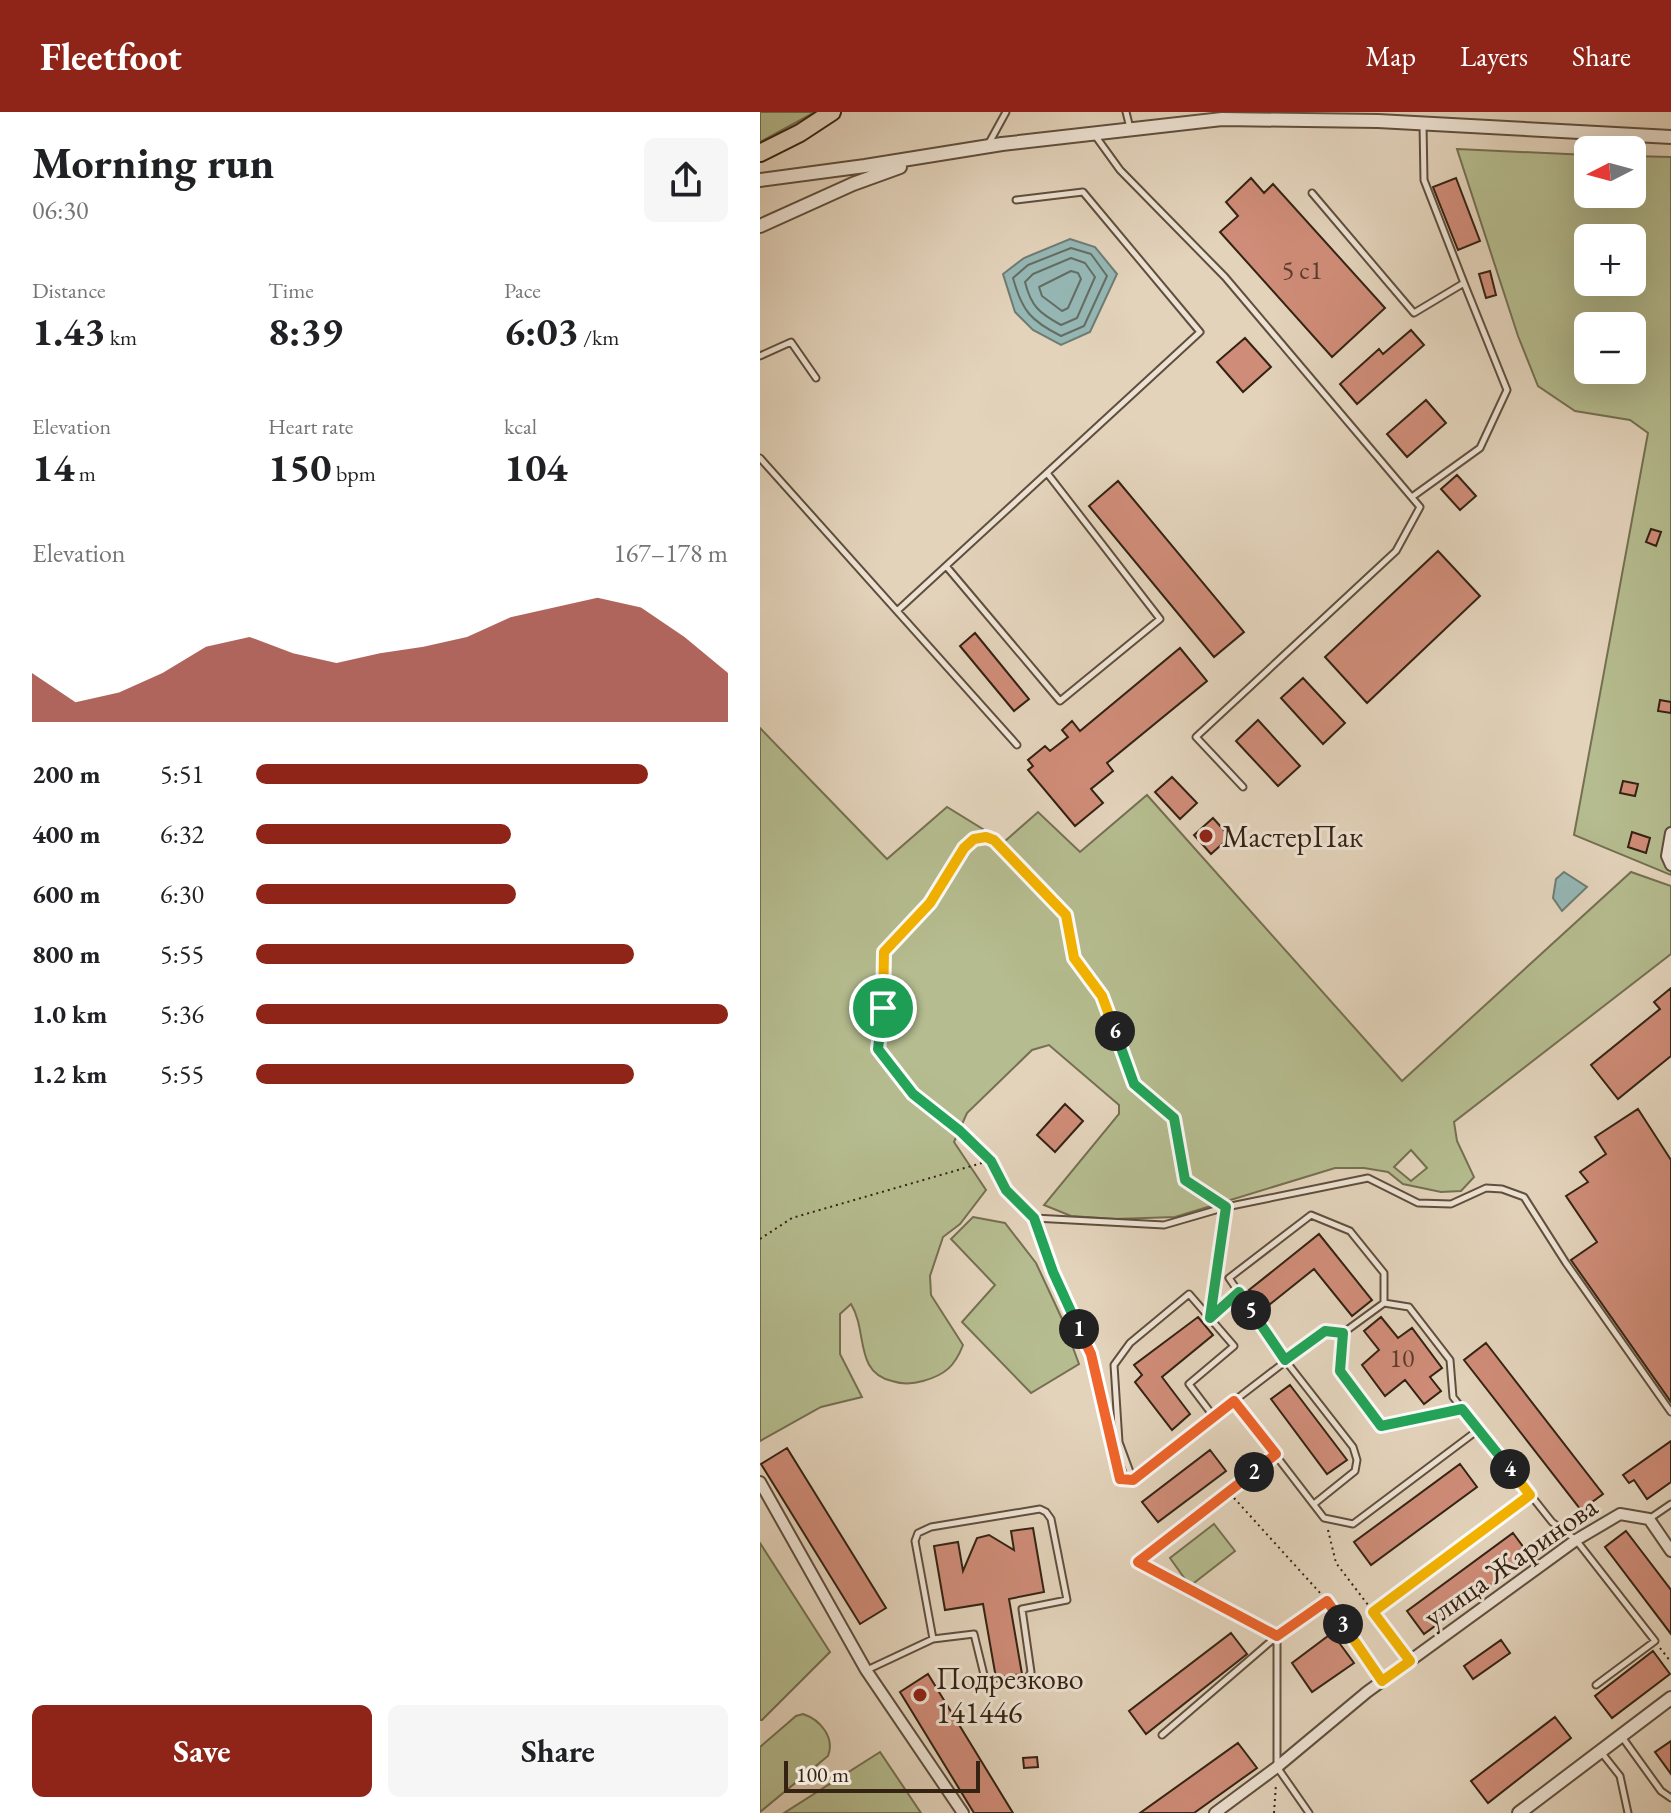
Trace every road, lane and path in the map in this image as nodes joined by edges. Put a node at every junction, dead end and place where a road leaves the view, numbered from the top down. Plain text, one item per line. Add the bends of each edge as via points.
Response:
1 (832, 112) edge
2 (1006, 112) edge
3 (1126, 112) edge
4 (1221, 112) edge
5 (1395, 112) edge
6 (1302, 116) edge
7 (1194, 122) junction
8 (1423, 123) junction
9 (1130, 129) junction
10 (1093, 133) junction
11 (1671, 137) edge
12 (987, 147) junction
13 (957, 152) junction
14 (760, 153) edge
15 (760, 180) edge
16 (1312, 193) dead end
17 (1016, 200) dead end
18 (760, 226) edge
19 (1464, 283) junction
20 (760, 356) edge
21 (816, 378) dead end
22 (760, 458) edge
23 (1047, 473) junction
24 (1412, 497) junction
25 (946, 566) junction
26 (897, 611) junction
27 (1017, 745) dead end
28 (1243, 787) dead end
29 (1671, 833) edge
30 (1671, 865) edge
31 (991, 1161) junction
32 (1226, 1207) junction
33 (1034, 1218) junction
34 (760, 1239) edge
35 (1239, 1292) junction
36 (1384, 1303) junction
37 (1210, 1318) junction
38 (1343, 1333) junction
39 (1285, 1360) junction
40 (1234, 1401) junction
41 (1462, 1409) junction
42 (1671, 1412) edge
43 (1214, 1417) junction
44 (1478, 1430) junction
45 (1110, 1437) dead end
46 (1276, 1454) junction
47 (1117, 1465) dead end
48 (1133, 1480) junction
49 (760, 1482) edge
50 (1228, 1492) junction
51 (1530, 1495) junction
52 (1314, 1504) junction
53 (1671, 1504) edge
54 (1324, 1518) junction
55 (1649, 1519) junction
56 (1576, 1540) junction
57 (1671, 1551) edge
58 (1138, 1562) joint
59 (1399, 1593) joint
60 (1327, 1601) junction
61 (1373, 1612) junction
62 (1277, 1636) junction
63 (933, 1639) junction
64 (1655, 1641) junction
65 (1410, 1661) junction
66 (1671, 1662) edge
67 (866, 1670) junction
68 (1382, 1681) junction
69 (1596, 1685) dead end
70 (1671, 1698) edge
71 (1162, 1735) dead end
72 (1621, 1736) junction
73 (1600, 1752) junction
74 (1277, 1767) junction
75 (1671, 1798) edge
76 (963, 1813) edge
77 (1215, 1813) edge
78 (1274, 1813) edge
79 (1309, 1813) edge
80 (1519, 1813) edge
81 (1628, 1813) edge

1 - 14 main road
2 - 12 lane
3 - 9 lane
4 - 7 street
5 - 8 street
6 - 7 street
6 - 8 street
7 - 9 street
8 - 11 street
8 - 19 lane via 1424,180
9 - 10 street
10 - 12 street
10 - 24 lane via 1120,170 1225,277
12 - 13 street
13 - 15 street
13 - 18 street via 895,168
16 - 19 lane via 1414,313
17 - 23 lane via 1083,192 1200,332
19 - 24 lane via 1507,390 1480,448
20 - 21 lane via 791,342
22 - 26 lane
23 - 25 lane
23 - 25 lane via 1160,619 1060,701
24 - 28 lane via 1420,507 1396,551 1196,737
25 - 26 lane
26 - 27 lane
29 - 30 street
31 - 32 path via 913,1094 878,1049 884,952 930,903 964,848 986,837 1066,915 1074,958 1102,996 1134,1084 1174,1118 1185,1180
31 - 33 lane via 1006,1190
31 - 34 path via 792,1218
32 - 33 lane via 1164,1225
32 - 37 path
32 - 42 lane via 1368,1178 1418,1203 1451,1204 1486,1188 1524,1197
33 - 45 path via 1091,1354
35 - 36 lane via 1229,1278 1311,1215 1350,1231 1384,1273
35 - 37 path
35 - 39 lane
36 - 38 lane
36 - 41 lane via 1409,1307 1450,1360 1453,1397
37 - 43 lane via 1234,1346 1189,1384
37 - 48 lane via 1189,1294 1130,1343 1114,1365 1119,1442
38 - 39 lane via 1325,1331
38 - 41 lane via 1340,1371 1381,1426
39 - 40 lane
39 - 52 lane via 1353,1447 1357,1460 1355,1471
40 - 43 lane
40 - 46 lane
41 - 44 lane
43 - 48 lane
44 - 51 lane
44 - 54 lane via 1353,1524
46 - 50 lane
46 - 52 lane
47 - 48 path via 1120,1479
49 - 67 street
50 - 58 lane
50 - 60 path
51 - 56 lane
51 - 59 lane
52 - 54 lane
53 - 55 lane
54 - 61 path via 1336,1563
55 - 56 street, улица Жаринова via 1620,1514
55 - 57 street
56 - 64 lane
56 - 65 street, улица Жаринова
58 - 62 path
59 - 61 path
60 - 62 lane
60 - 68 lane
61 - 65 path
62 - 71 lane
62 - 74 lane
63 - 63 lane via 974,1634 986,1683 1027,1679 1031,1672 1022,1609 1067,1600 1046,1512 918,1533 915,1541
63 - 67 lane
64 - 66 path
64 - 69 lane
65 - 68 street, улица Жаринова
67 - 76 street
68 - 74 street, улица Жаринова
70 - 72 street
72 - 73 street
72 - 75 lane
73 - 80 street
73 - 81 lane via 1620,1776
74 - 77 street, улица Жаринова
74 - 78 path
74 - 79 lane

